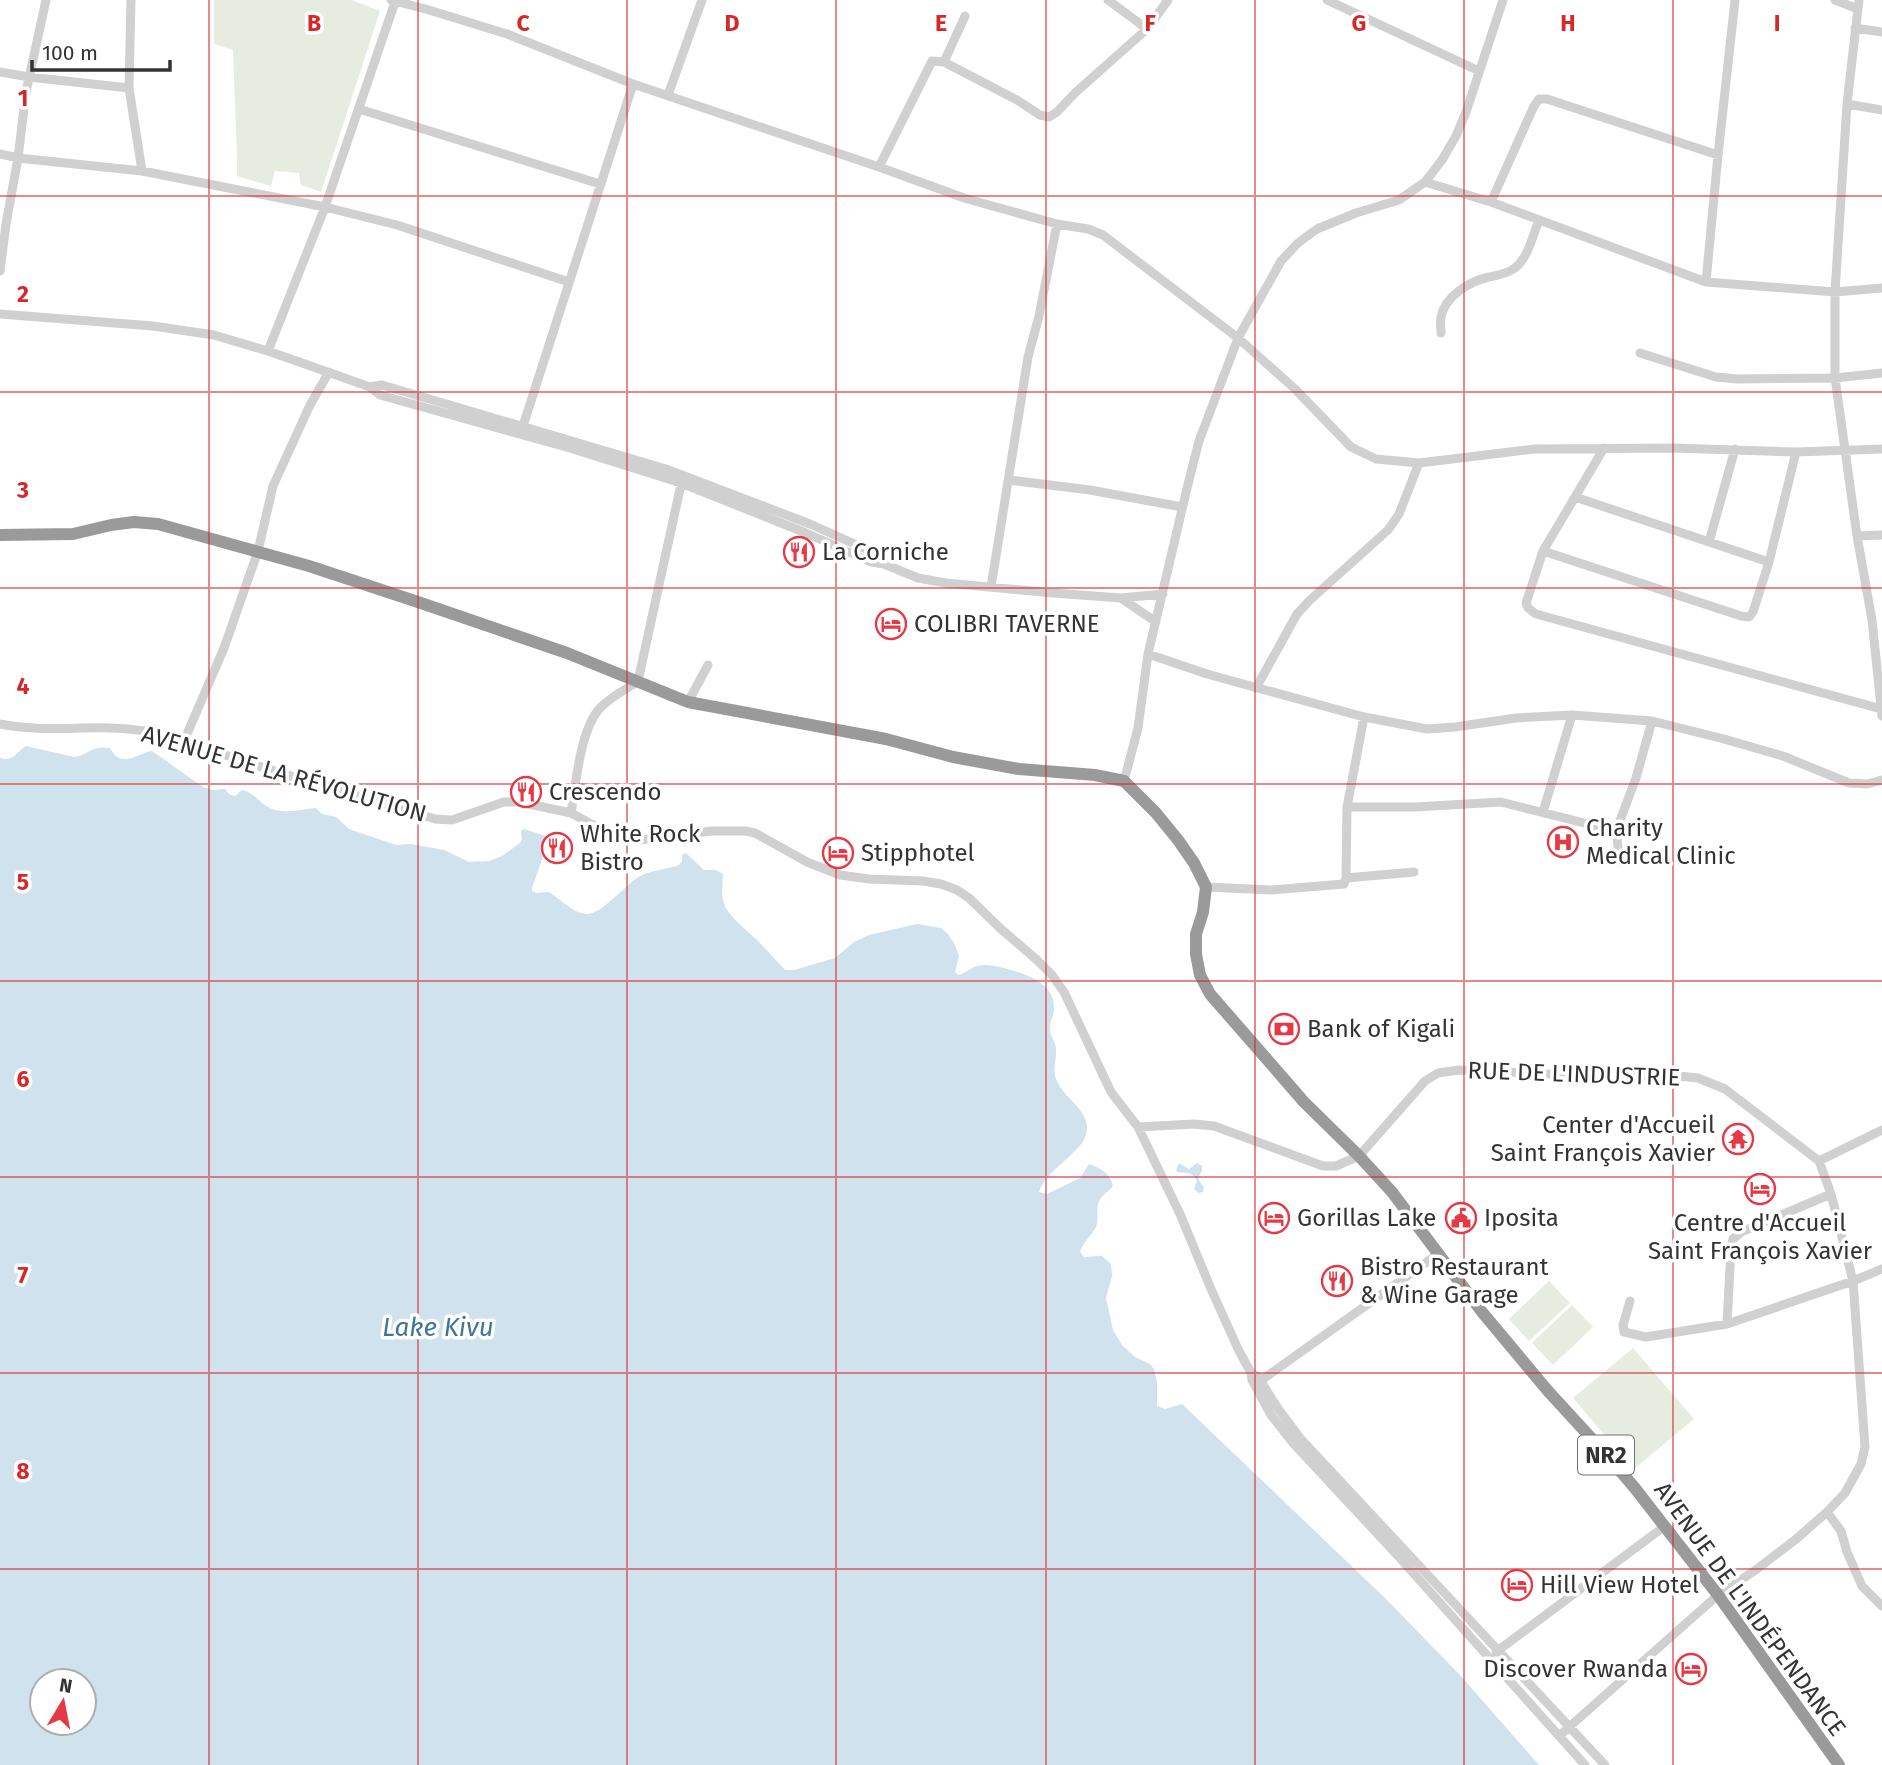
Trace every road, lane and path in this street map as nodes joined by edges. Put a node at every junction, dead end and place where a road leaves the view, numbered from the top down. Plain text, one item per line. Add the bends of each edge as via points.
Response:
1 (46, 0) edge
2 (131, 0) edge
3 (702, 0) edge
4 (1108, 0) edge
5 (1168, 0) edge
6 (1327, 0) edge
7 (1503, 0) edge
8 (1735, 0) edge
9 (1835, 0) edge
10 (393, 1) edge
11 (430, 5) edge
12 (1858, 5) edge
13 (965, 16) dead end
14 (1855, 28) junction
15 (1147, 29) junction
16 (1882, 32) edge
17 (944, 62) junction
18 (1479, 71) junction
19 (0, 72) edge
20 (29, 77) junction
21 (633, 84) junction
22 (129, 88) junction
23 (668, 95) junction
24 (1847, 104) junction
25 (359, 109) junction
26 (1882, 110) edge
27 (0, 154) edge
28 (1718, 155) junction
29 (18, 158) junction
30 (879, 167) junction
31 (142, 171) junction
32 (1425, 182) junction
33 (600, 184) junction
34 (1491, 202) junction
35 (325, 207) junction
36 (1539, 220) junction
37 (1057, 224) junction
38 (0, 271) edge
39 (569, 282) junction
40 (1706, 282) junction
41 (1882, 288) edge
42 (1835, 292) junction
43 (0, 314) edge
44 (1441, 334) dead end
45 (1238, 338) junction
46 (268, 351) junction
47 (1640, 353) dead end
48 (329, 372) junction
49 (1882, 373) edge
50 (1835, 378) junction
51 (521, 430) junction
52 (1604, 448) junction
53 (1735, 449) junction
54 (1882, 449) edge
55 (1844, 451) junction
56 (1796, 452) junction
57 (1419, 463) junction
58 (682, 479) junction
59 (1009, 480) junction
60 (1575, 497) junction
61 (1182, 507) junction
62 (0, 535) edge
63 (1882, 535) edge
64 (1857, 536) junction
65 (1709, 542) junction
66 (258, 551) junction
67 (1542, 551) junction
68 (1769, 562) junction
69 (991, 587) junction
70 (1163, 594) junction
71 (1121, 598) junction
72 (1877, 620) edge
73 (1156, 622) junction
74 (1148, 654) junction
75 (708, 665) dead end
76 (638, 681) junction
77 (1256, 688) junction
78 (1881, 698) edge
79 (688, 702) junction
80 (1881, 709) edge
81 (1572, 715) junction
82 (1882, 716) edge
83 (1364, 717) junction
84 (1652, 721) junction
85 (0, 724) edge
86 (184, 741) junction
87 (1882, 780) edge
88 (1124, 781) junction
89 (1347, 807) junction
90 (1543, 812) junction
91 (571, 813) junction
92 (1616, 831) junction
93 (1620, 862) dead end
94 (1415, 872) dead end
95 (1346, 878) junction
96 (1206, 887) junction
97 (1138, 1127) junction
98 (1882, 1130) edge
99 (1359, 1156) junction
100 (1819, 1161) junction
101 (1831, 1194) junction
102 (1438, 1254) junction
103 (1882, 1269) edge
104 (1853, 1281) junction
105 (1630, 1301) dead end
106 (1727, 1324) junction
107 (1257, 1382) junction
108 (1827, 1512) junction
109 (1665, 1526) junction
110 (1402, 1554) junction
111 (1718, 1595) junction
112 (1882, 1605) edge
113 (1498, 1650) junction
114 (1489, 1658) junction
115 (1569, 1726) junction
116 (1559, 1736) junction
117 (1585, 1765) edge
118 (1605, 1765) edge
119 (1839, 1765) edge

1 - 20 street
2 - 22 street
3 - 23 street
4 - 15 street
5 - 15 street
6 - 18 street
7 - 18 street
8 - 28 street
9 - 12 street
10 - 11 street
10 - 25 street
11 - 21 street
12 - 14 street
13 - 17 street
14 - 16 street
14 - 24 street
15 - 17 street via 1049,117
17 - 30 street via 929,65
18 - 32 street via 1456,136
19 - 20 street
20 - 22 street
20 - 29 street
21 - 23 street
21 - 33 street
22 - 31 street
23 - 30 street
24 - 26 street
24 - 42 street
25 - 33 street
25 - 35 street
27 - 29 street
28 - 34 street via 1539,99
28 - 40 street
29 - 31 street
29 - 38 street
30 - 37 street via 964,198
31 - 35 street
32 - 34 street
32 - 45 street via 1399,200 1317,229 1298,243 1282,261
33 - 39 street
34 - 36 street
35 - 39 street via 397,225
35 - 46 street
36 - 40 street
36 - 44 street via 1516,268 1462,288 1446,306
37 - 45 street via 1103,235
37 - 59 street via 1028,357
39 - 51 street
40 - 42 street
41 - 42 street
42 - 50 street
43 - 46 street via 153,326 214,335
45 - 57 street via 1351,447 1376,459
45 - 61 street via 1199,441
46 - 48 street
47 - 50 street via 1716,377
48 - 51 street via 380,395
48 - 66 street via 273,486
49 - 50 street
50 - 55 street
51 - 58 street
52 - 53 street
52 - 57 street via 1535,449
52 - 60 street
53 - 56 street
53 - 65 street
54 - 55 street
55 - 56 street
55 - 64 street
56 - 68 street
57 - 77 street via 1388,530 1297,614
58 - 69 street via 808,529 871,562 918,578
58 - 76 street
59 - 61 street
59 - 69 street
60 - 65 street
60 - 67 street
61 - 70 street
62 - 66 highway via 73,534 134,522 158,524
63 - 64 street
64 - 72 street
65 - 68 street
66 - 76 highway via 517,635
66 - 86 street via 224,648
67 - 68 street via 1741,617 1752,612
67 - 80 street via 1526,603 1536,614
69 - 71 street
70 - 71 street
70 - 73 street
71 - 73 street
72 - 78 street
73 - 74 street
74 - 77 street
74 - 88 street via 1138,729
75 - 79 street
76 - 79 highway
76 - 91 street via 595,715 585,735
77 - 83 street
78 - 80 street
79 - 88 highway via 1019,769
80 - 82 street
81 - 83 street via 1427,729
81 - 84 street
81 - 90 street
83 - 89 street
84 - 87 street via 1783,756 1849,783
84 - 92 street
85 - 86 street, AVENUE DE LA RÉVOLUTION via 142,730
86 - 91 street, AVENUE DE LA RÉVOLUTION via 435,819 452,820 504,802
88 - 96 highway via 1178,840
89 - 90 street via 1500,802
89 - 95 street
90 - 92 street
91 - 97 street, AVENUE DE LA RÉVOLUTION via 613,836 640,840 711,831 755,833 840,875 923,881 957,890 1052,975 1111,1092
92 - 93 street
94 - 95 street
95 - 96 street via 1344,884 1271,890
96 - 99 highway, AVENUE DE L'INDÉPENDANCE via 1196,954 1210,994 1304,1102
97 - 99 street via 1214,1126 1323,1166
97 - 107 street, AVENUE DE LA RÉVOLUTION
98 - 100 street
99 - 100 street, RUE DE L'INDUSTRIE via 1425,1081 1438,1073 1459,1070 1698,1078 1725,1089
99 - 102 highway, AVENUE DE L'INDÉPENDANCE / NR2
100 - 101 street
101 - 104 street
101 - 106 street via 1733,1239
102 - 107 street
102 - 109 highway, AVENUE DE L'INDÉPENDANCE / NR2 via 1539,1381
103 - 104 street
104 - 106 street
104 - 108 street via 1865,1447 1845,1493
105 - 106 street via 1623,1325 1624,1332 1632,1335 1646,1337
107 - 110 street, AVENUE DE LA RÉVOLUTION via 1296,1440
108 - 111 street
108 - 112 street via 1841,1531 1862,1586
109 - 111 highway, AVENUE DE L'INDÉPENDANCE / NR2
109 - 113 street
110 - 113 street
110 - 114 street
111 - 115 street
111 - 119 highway, AVENUE DE L'INDÉPENDANCE / NR2
113 - 114 street
113 - 115 street
114 - 116 street
115 - 116 street
115 - 118 street
116 - 117 street

